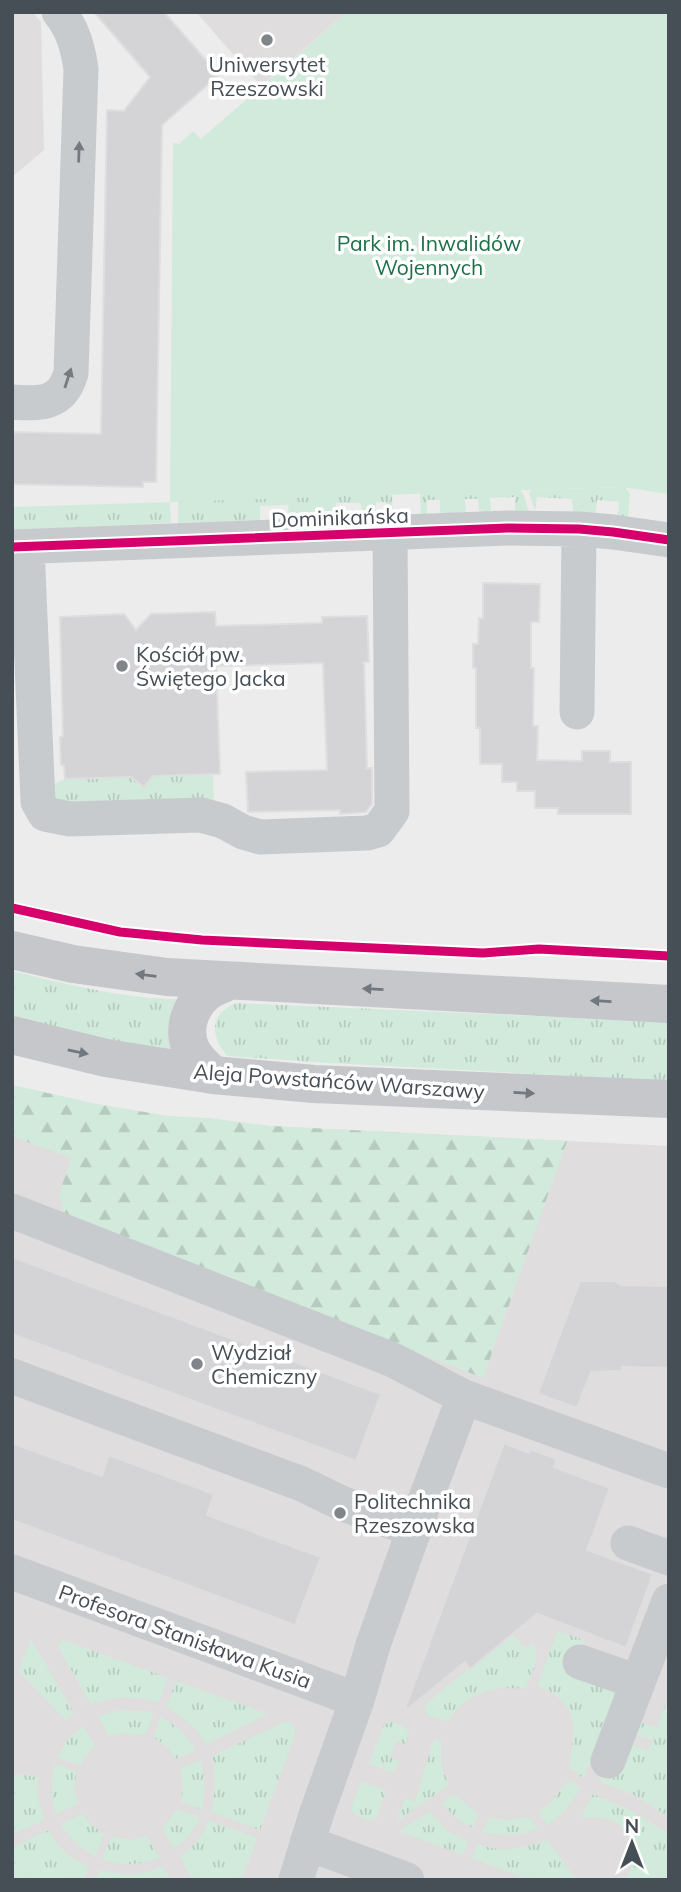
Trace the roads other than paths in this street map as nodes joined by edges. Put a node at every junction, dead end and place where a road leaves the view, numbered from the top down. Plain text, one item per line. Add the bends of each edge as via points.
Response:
1 (59, 12) edge
2 (12, 402) edge
3 (579, 529) junction
4 (390, 533) junction
5 (669, 540) edge
6 (20, 547) edge
7 (577, 712) dead end
8 (12, 950) edge
9 (227, 982) junction
10 (669, 1004) edge
11 (12, 1035) edge
12 (213, 1075) junction
13 (669, 1099) edge
14 (12, 1211) edge
15 (12, 1376) edge
16 (464, 1396) junction
17 (669, 1471) edge
18 (414, 1530) junction
19 (628, 1543) dead end
20 (669, 1558) edge
21 (12, 1572) edge
22 (669, 1601) edge
23 (580, 1662) dead end
24 (638, 1682) junction
25 (357, 1700) junction
26 (608, 1760) dead end
27 (307, 1843) junction
28 (296, 1880) edge
29 (407, 1880) edge

2 -> 1 street via 50,400 61,393 71,373 81,69 78,48
3 - 4 street, Dominikańska
3 - 5 street, Dominikańska
3 - 7 street
4 - 6 street, Dominikańska
4 - 6 street via 391,811 378,830 367,833 260,837 201,815 70,820 45,814 38,802
9 -> 8 main road via 111,971
10 -> 9 main road
9 - 12 main road via 207,992 189,1018 190,1048
11 -> 12 main road, Aleja Powstańców Warszawy via 106,1058
12 -> 13 main road, Aleja Powstańców Warszawy via 314,1084
14 - 16 street via 393,1360
15 - 18 street
16 - 17 street
16 - 18 street
18 - 25 street
19 - 20 street
21 - 25 street, Profesora Stanisława Kusia
22 - 24 street
23 - 24 street
24 - 26 street
25 - 27 street
27 - 28 street
27 - 29 street

